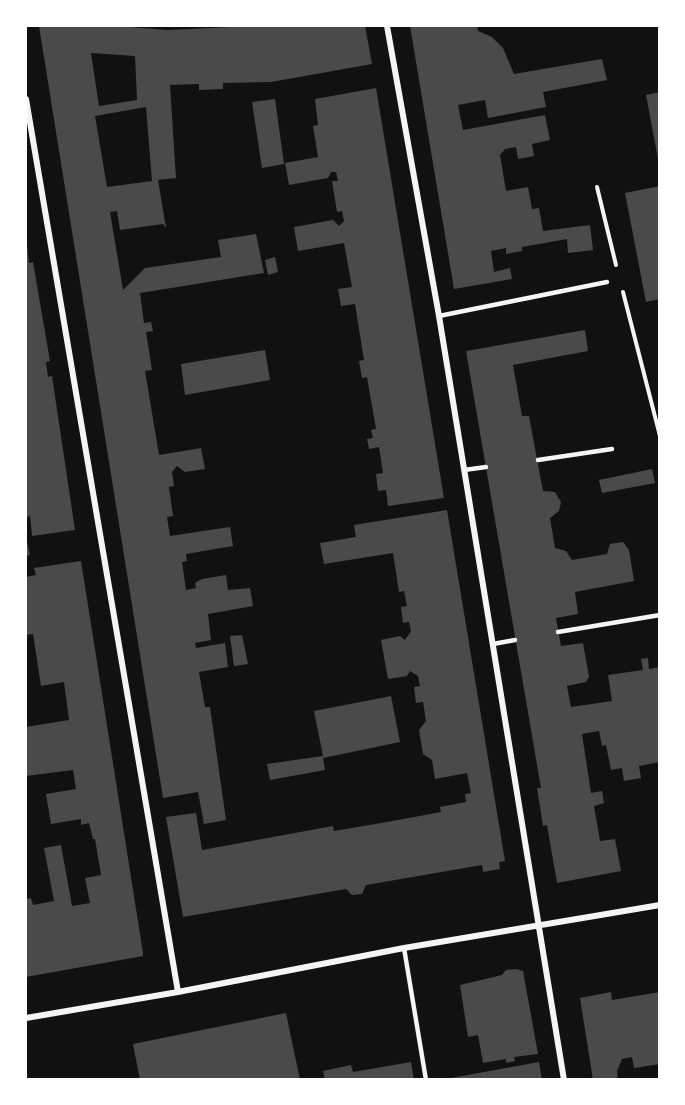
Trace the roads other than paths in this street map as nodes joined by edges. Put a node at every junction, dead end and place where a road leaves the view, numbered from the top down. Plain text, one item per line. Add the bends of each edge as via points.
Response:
1 (387, 26) edge
2 (26, 99) edge
3 (607, 282) dead end
4 (439, 316) junction
5 (612, 449) dead end
6 (538, 459) dead end
7 (486, 467) dead end
8 (464, 471) junction
9 (660, 615) edge
10 (558, 632) dead end
11 (515, 640) dead end
12 (492, 644) junction
13 (660, 906) edge
14 (539, 927) junction
15 (405, 948) junction
16 (178, 992) junction
17 (26, 1018) edge
18 (426, 1080) edge
19 (564, 1080) edge

1 - 4 street
2 - 16 street
3 - 4 lane
4 - 8 street
5 - 6 lane
7 - 8 lane
8 - 12 street
9 - 10 lane
11 - 12 lane
12 - 14 street
13 - 14 street
14 - 15 street
14 - 19 street
15 - 16 street
15 - 18 lane
16 - 17 street

